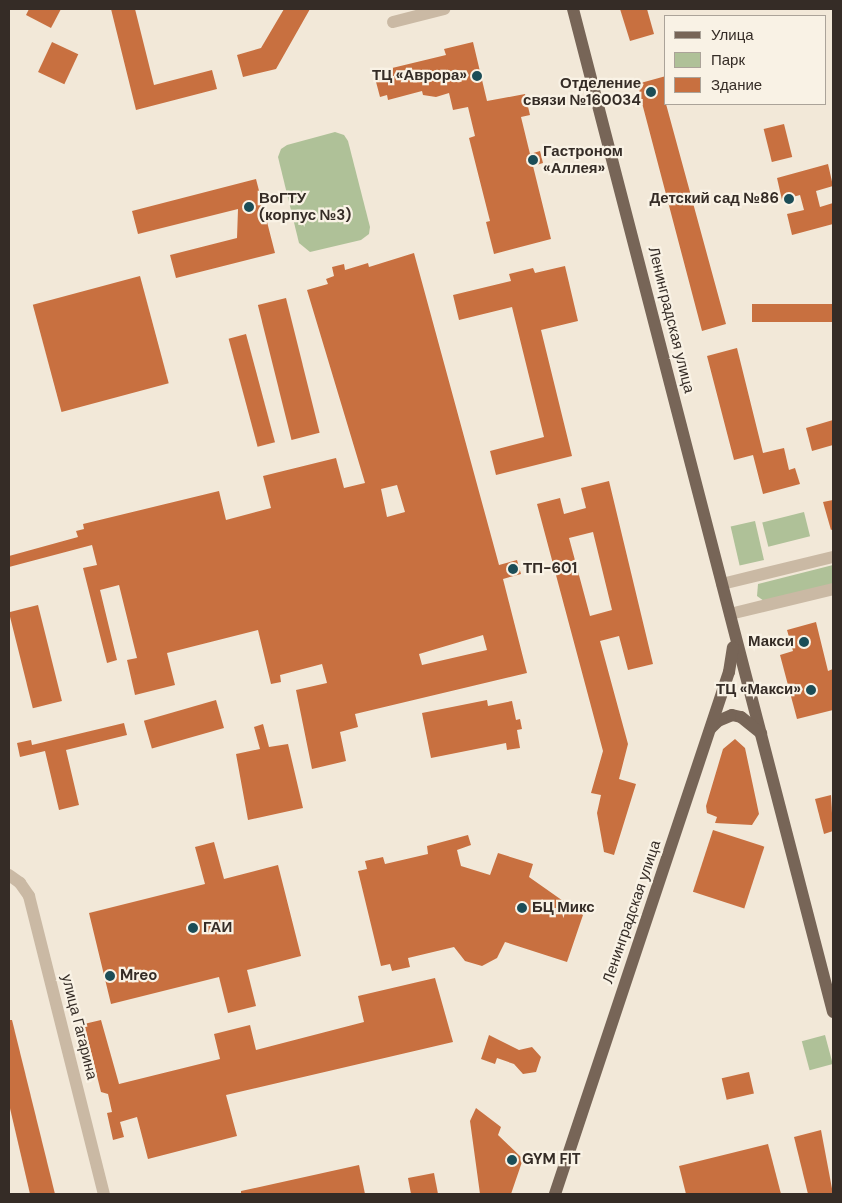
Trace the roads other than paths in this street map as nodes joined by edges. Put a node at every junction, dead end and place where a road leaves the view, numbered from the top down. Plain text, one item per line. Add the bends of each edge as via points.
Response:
1 (444, 9) edge
2 (573, 9) edge
3 (393, 22) dead end
4 (833, 557) edge
5 (722, 584) junction
6 (833, 589) edge
7 (730, 614) junction
8 (734, 639) junction
9 (710, 730) junction
10 (761, 733) junction
11 (9, 875) edge
12 (833, 1012) edge
13 (104, 1194) edge
14 (555, 1194) edge

1 - 3 street
2 - 5 main road, Ленинградская улица
4 - 5 street
5 - 7 main road, Ленинградская улица
6 - 7 street
7 - 8 main road, Ленинградская улица
8 - 9 main road, Ленинградская улица via 729,672
8 - 10 main road, Ленинградская улица
9 - 10 main road via 718,721 732,716 741,717
9 - 14 main road, Ленинградская улица
10 - 12 main road, Ленинградская улица
11 - 13 street, улица Гагарина via 20,883 28,896

